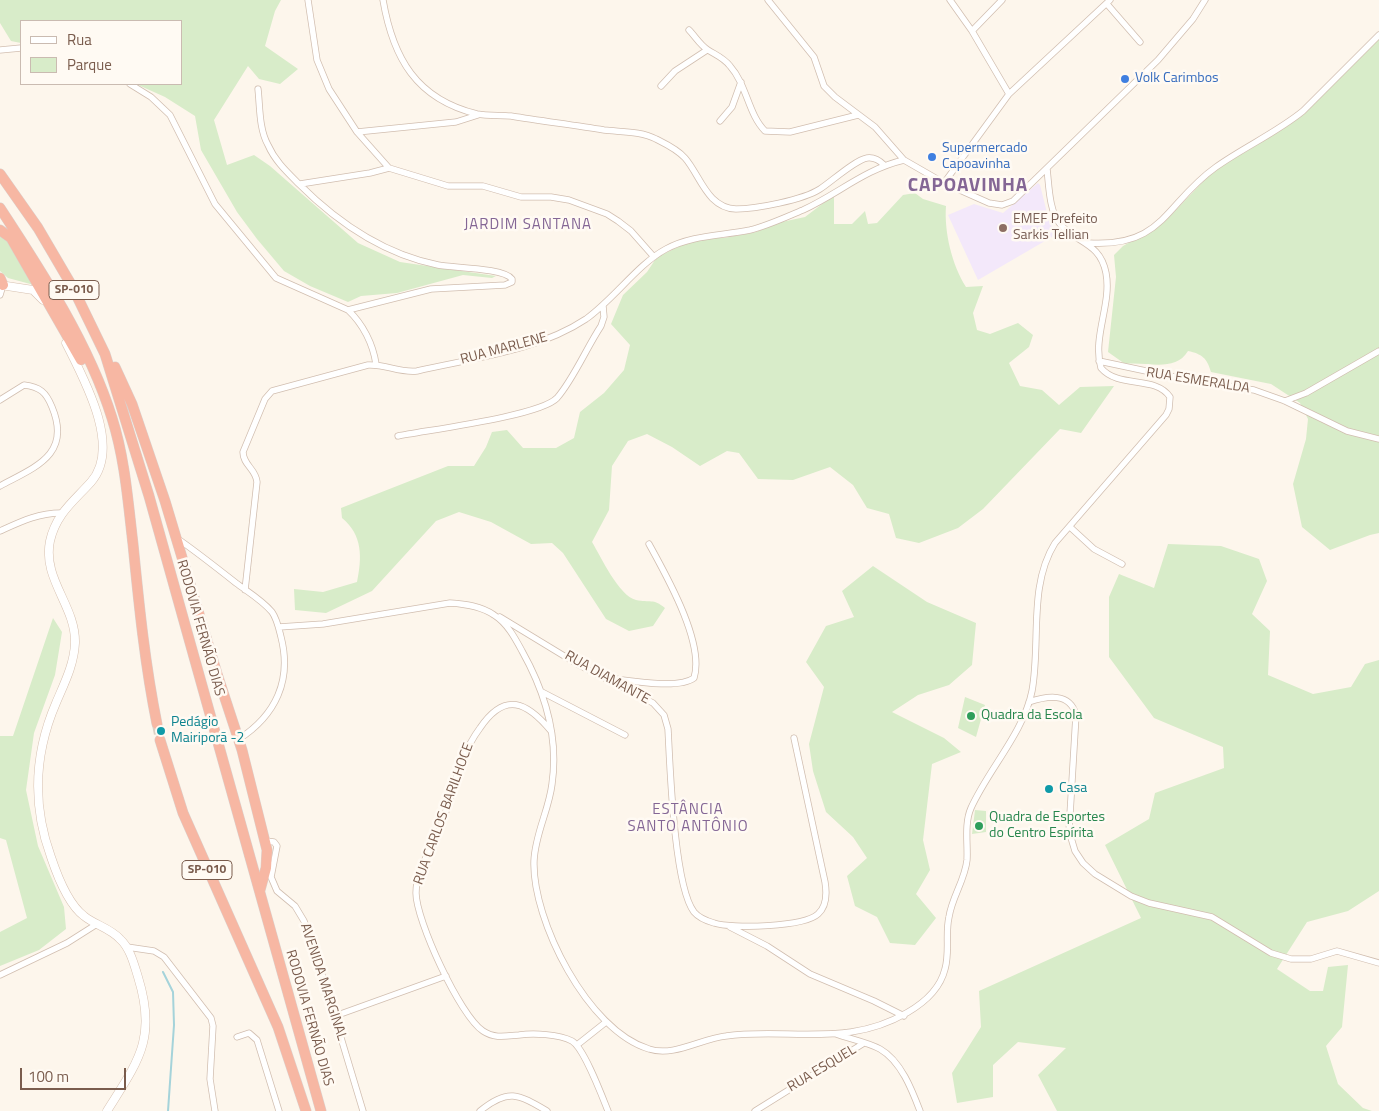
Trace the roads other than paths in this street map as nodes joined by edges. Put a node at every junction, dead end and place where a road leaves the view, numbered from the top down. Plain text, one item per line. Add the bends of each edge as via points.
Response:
1 (308, 0) edge
2 (383, 0) edge
3 (768, 0) edge
4 (950, 0) edge
5 (1002, 0) edge
6 (1205, 0) edge
7 (1109, 2) edge
8 (689, 30) dead end
9 (972, 31) junction
10 (1379, 35) edge
11 (1140, 42) dead end
12 (20, 48) edge
13 (0, 50) edge
14 (707, 50) junction
15 (741, 81) junction
16 (132, 85) edge
17 (661, 86) dead end
18 (258, 89) dead end
19 (1009, 94) junction
20 (479, 114) junction
21 (858, 115) junction
22 (720, 121) dead end
23 (357, 132) junction
24 (904, 160) junction
25 (884, 165) junction
26 (389, 168) junction
27 (1047, 169) junction
28 (0, 174) edge
29 (944, 183) junction
30 (300, 184) junction
31 (0, 208) edge
32 (0, 230) edge
33 (1088, 243) junction
34 (654, 257) junction
35 (1, 286) edge
36 (603, 306) junction
37 (348, 310) junction
38 (1379, 351) edge
39 (105, 354) junction
40 (1099, 361) junction
41 (376, 364) junction
42 (96, 376) junction
43 (0, 400) edge
44 (1285, 400) junction
45 (398, 436) dead end
46 (1379, 439) edge
47 (0, 486) edge
48 (61, 513) junction
49 (1070, 526) junction
50 (0, 531) edge
51 (177, 538) junction
52 (649, 544) dead end
53 (1122, 564) dead end
54 (246, 590) junction
55 (494, 614) junction
56 (279, 627) junction
57 (602, 677) junction
58 (542, 692) junction
59 (1029, 702) junction
60 (157, 724) tunnel mouth
61 (552, 732) junction
62 (625, 735) dead end
63 (239, 738) junction
64 (794, 738) dead end
65 (160, 740) tunnel mouth
66 (266, 841) junction
67 (260, 890) junction
68 (97, 924) junction
69 (728, 926) junction
70 (127, 947) junction
71 (1379, 963) edge
72 (0, 975) edge
73 (446, 976) junction
74 (335, 1016) junction
75 (904, 1016) junction
76 (606, 1022) junction
77 (834, 1034) junction
78 (237, 1037) dead end
79 (864, 1043) junction
80 (576, 1044) junction
81 (107, 1111) edge
82 (215, 1111) edge
83 (279, 1111) edge
84 (306, 1111) edge
85 (321, 1111) edge
86 (363, 1111) edge
87 (480, 1111) edge
88 (547, 1111) edge
89 (608, 1111) edge
90 (755, 1111) edge
91 (920, 1111) edge

1 - 23 street via 317,60 329,88
2 - 20 street via 401,61 414,78 447,104
3 - 21 street via 814,58 824,86
4 - 9 street
5 - 9 street
6 - 27 street via 1158,60
7 - 11 street
7 - 19 street
8 - 14 street
9 - 19 street
10 - 33 street via 1303,111 1214,168 1148,231 1116,244
12 - 13 street
14 - 15 street via 730,65
14 - 17 street via 676,71
15 - 21 street via 759,125 766,131 790,132
15 - 22 street via 732,107
16 - 37 street via 152,97 170,115 215,204 276,278
18 - 30 street via 267,145 283,168
19 - 29 street
20 - 23 street via 456,122
20 - 25 street via 654,138 686,159 714,200 734,209 808,195 867,158
21 - 24 street via 875,127
23 - 26 street
24 - 25 street, RUA MARLENE
24 - 29 street
25 - 34 street, RUA MARLENE via 793,214 752,229 685,241
26 - 30 street
26 - 34 street via 448,186 483,186 521,197 569,200 618,221
27 - 29 street via 1013,201 1002,205
27 - 33 street via 1052,205 1060,224
28 - 39 highway, RODOVIA FERNÃO DIAS / SP-010 via 38,228
30 - 37 street via 339,222 410,258 509,275 512,279 510,284 431,289
31 - 42 highway, SP-010 via 47,280
32 - 42 highway via 11,238 88,372
33 - 40 street via 1100,255 1106,273
34 - 36 street, RUA MARLENE
35 - 48 street via 33,290 40,296 69,349 98,418 104,448 100,470
36 - 41 street, RUA MARLENE via 558,335 528,345 417,371 399,372
36 - 45 street via 601,326 551,403 529,412
37 - 41 street via 364,330
38 - 44 street via 1306,393
39 - 51 highway via 132,404
39 - 67 highway, RODOVIA FERNÃO DIAS / SP-010 via 131,433
40 - 44 street, RUA ESMERALDA via 1254,390
40 - 49 street via 1101,368 1112,378 1161,389 1170,397 1170,403 1166,415
41 - 54 street, RUA MARLENE via 277,389 265,399 243,452 244,460 256,473 258,482
42 - 60 highway, SP-010 via 112,418 125,471 144,655
43 - 47 street via 24,385 45,392 57,423 59,439 54,450 37,466
44 - 46 street, RUA ESMERALDA via 1347,431
48 - 50 street via 33,517
48 - 68 street via 52,535 49,564 71,620 75,641 70,670 41,747 37,801 51,858 70,898 84,916
49 - 53 street via 1094,549
49 - 59 street via 1055,543 1042,569
51 - 54 street
51 - 63 highway
52 - 57 street via 680,603 696,661 694,678 663,683
54 - 56 street via 273,613
55 - 56 street, RUA DIAMANTE via 467,604 450,603 323,624
55 - 57 street, RUA DIAMANTE
55 - 58 street via 514,638
56 - 63 street via 284,661 276,700 263,721
57 - 69 street, RUA DIAMANTE via 652,703 664,715 668,729 676,833 689,902 701,918
58 - 61 street
58 - 62 street
59 - 71 street via 1056,696 1074,707 1069,831 1075,851 1095,874 1131,896 1223,922 1271,953 1291,959 1311,959 1337,951
59 - 75 street via 969,813 966,867 949,917 943,977
61 - 73 street, RUA CARLOS BARILHOCE via 530,709 521,705 505,706 482,724 466,751 443,822 419,876 416,892 419,912
61 - 76 street via 553,783 534,859 537,890 566,970
63 - 66 highway
64 - 69 street, RUA DIAMANTE via 825,882 824,905 816,916 804,921
65 - 84 highway, RODOVIA FERNÃO DIAS / SP-010 via 182,813 278,1026
66 - 67 highway via 266,868
66 - 74 street, AVENIDA MARGINAL via 277,846 271,877 277,891 295,906 304,920
67 - 85 highway, RODOVIA FERNÃO DIAS / SP-010
68 - 70 street via 112,932
68 - 72 street via 67,943
69 - 75 street via 810,974
70 - 81 street via 146,1009 146,1036 132,1070
70 - 82 street via 154,951 164,957 211,1018 210,1078
73 - 74 street
73 - 80 street, RUA CARLOS BARILHOCE via 460,1004 474,1023 488,1034 505,1037 529,1034 567,1039
74 - 86 street, AVENIDA MARGINAL
75 - 77 street via 873,1028
76 - 77 street via 640,1046 660,1051 726,1036
76 - 80 street
77 - 79 street
78 - 83 street via 249,1033 257,1040
79 - 90 street, RUA ESQUEL
79 - 91 street via 881,1050 896,1064
80 - 89 street
87 - 88 street via 495,1099 509,1095 526,1099

